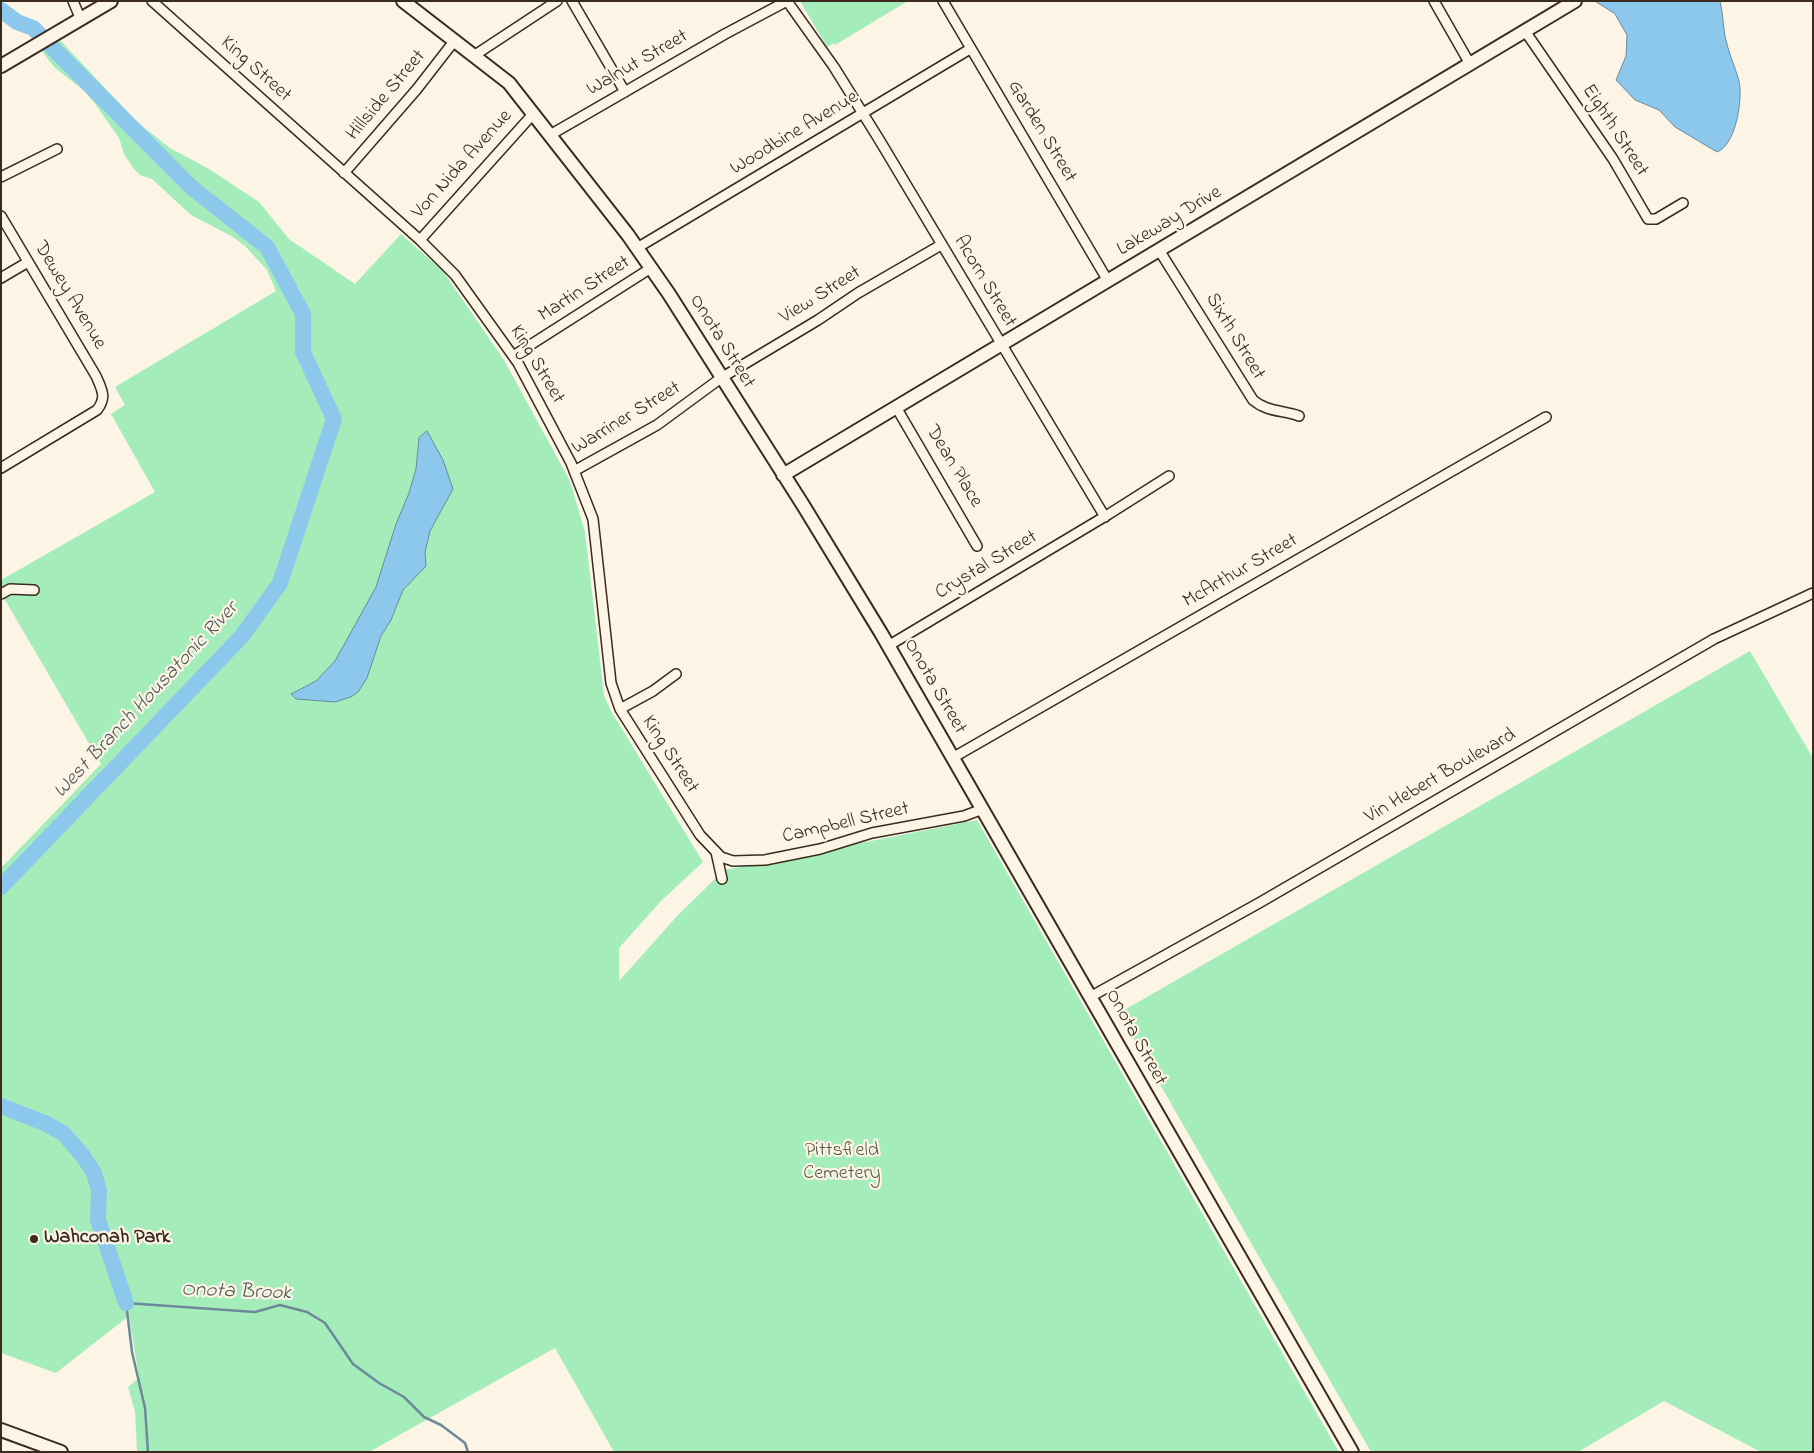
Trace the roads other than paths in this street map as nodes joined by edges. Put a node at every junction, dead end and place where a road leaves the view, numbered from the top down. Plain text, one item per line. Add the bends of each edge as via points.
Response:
1 (73, 1) edge
2 (110, 1) edge
3 (152, 1) edge
4 (557, 1) edge
5 (572, 1) edge
6 (787, 1) edge
7 (943, 1) edge
8 (1434, 1) edge
9 (1575, 1) edge
10 (406, 2) edge
11 (81, 20) junction
12 (1525, 31) junction
13 (455, 40) junction
14 (970, 49) junction
15 (475, 55) junction
16 (1470, 64) junction
17 (1, 66) edge
18 (625, 92) junction
19 (533, 114) junction
20 (863, 114) junction
21 (550, 135) junction
22 (57, 149) dead end
23 (344, 173) junction
24 (1, 177) edge
25 (1683, 203) dead end
26 (1, 216) edge
27 (420, 240) junction
28 (941, 246) junction
29 (637, 248) junction
30 (1160, 250) junction
31 (28, 262) junction
32 (651, 268) junction
33 (1, 278) edge
34 (1108, 280) junction
35 (1002, 344) junction
36 (513, 356) junction
37 (721, 378) junction
38 (896, 407) junction
39 (1299, 416) dead end
40 (1546, 417) dead end
41 (1, 468) edge
42 (574, 471) junction
43 (783, 475) junction
44 (1169, 476) dead end
45 (1105, 517) junction
46 (978, 546) dead end
47 (34, 590) dead end
48 (1813, 593) edge
49 (1, 594) edge
50 (888, 646) junction
51 (676, 674) dead end
52 (620, 709) junction
53 (954, 757) junction
54 (984, 809) junction
55 (716, 852) junction
56 (722, 879) dead end
57 (1090, 997) junction
58 (1, 1430) edge
59 (61, 1452) edge
60 (1352, 1452) edge

1 - 11 street
2 - 11 street
3 - 23 street, King Street
4 - 15 street
5 - 18 street
6 - 18 street, Walnut Street
6 - 20 street, Acorn Street
7 - 14 street, Garden Street
8 - 16 street
9 - 12 street, Lakeway Drive
10 - 13 street, Onota Street
11 - 17 street
12 - 16 street, Lakeway Drive
12 - 25 street, Eighth Street via 1613,159 1648,219 1656,219
13 - 15 street, Onota Street
13 - 23 street, Hillside Street
14 - 20 street, Woodbine Avenue
14 - 34 street, Garden Street
15 - 19 street, Onota Street via 509,83
16 - 30 street, Lakeway Drive
18 - 21 street, Walnut Street
19 - 21 street, Onota Street
19 - 27 street, Von Nida Avenue
20 - 28 street, Acorn Street
20 - 29 street, Woodbine Avenue
21 - 29 street, Onota Street
22 - 24 street
23 - 27 street, King Street
26 - 31 street, Dewey Avenue
27 - 36 street, King Street via 455,276
28 - 35 street, Acorn Street
28 - 37 street, View Street
29 - 32 street, Onota Street
30 - 34 street, Lakeway Drive
30 - 39 street, Sixth Street via 1252,400 1269,410
31 - 33 street
31 - 41 street, Dewey Avenue via 96,376 104,394 103,403 97,410
32 - 36 street, Martin Street
32 - 37 street, Onota Street
34 - 35 street, Lakeway Drive
35 - 38 street, Lakeway Drive
35 - 45 street, Acorn Street
36 - 42 street, King Street
37 - 42 street, Warriner Street via 657,425
37 - 43 street, Onota Street
38 - 43 street, Lakeway Drive
38 - 46 street, Dean Place
40 - 53 street, McArthur Street
42 - 52 street, King Street via 593,519 611,683
43 - 50 street, Onota Street
44 - 45 street, Crystal Street
45 - 50 street, Crystal Street
47 - 49 street via 10,589
48 - 57 street, Vin Hebert Boulevard via 1714,640
50 - 53 street, Onota Street
51 - 52 street
52 - 55 street, King Street via 700,835
53 - 54 street, Onota Street
54 - 55 street, Campbell Street via 765,860 733,861
54 - 57 street, Onota Street
55 - 56 street
57 - 60 street, Onota Street
58 - 59 street

